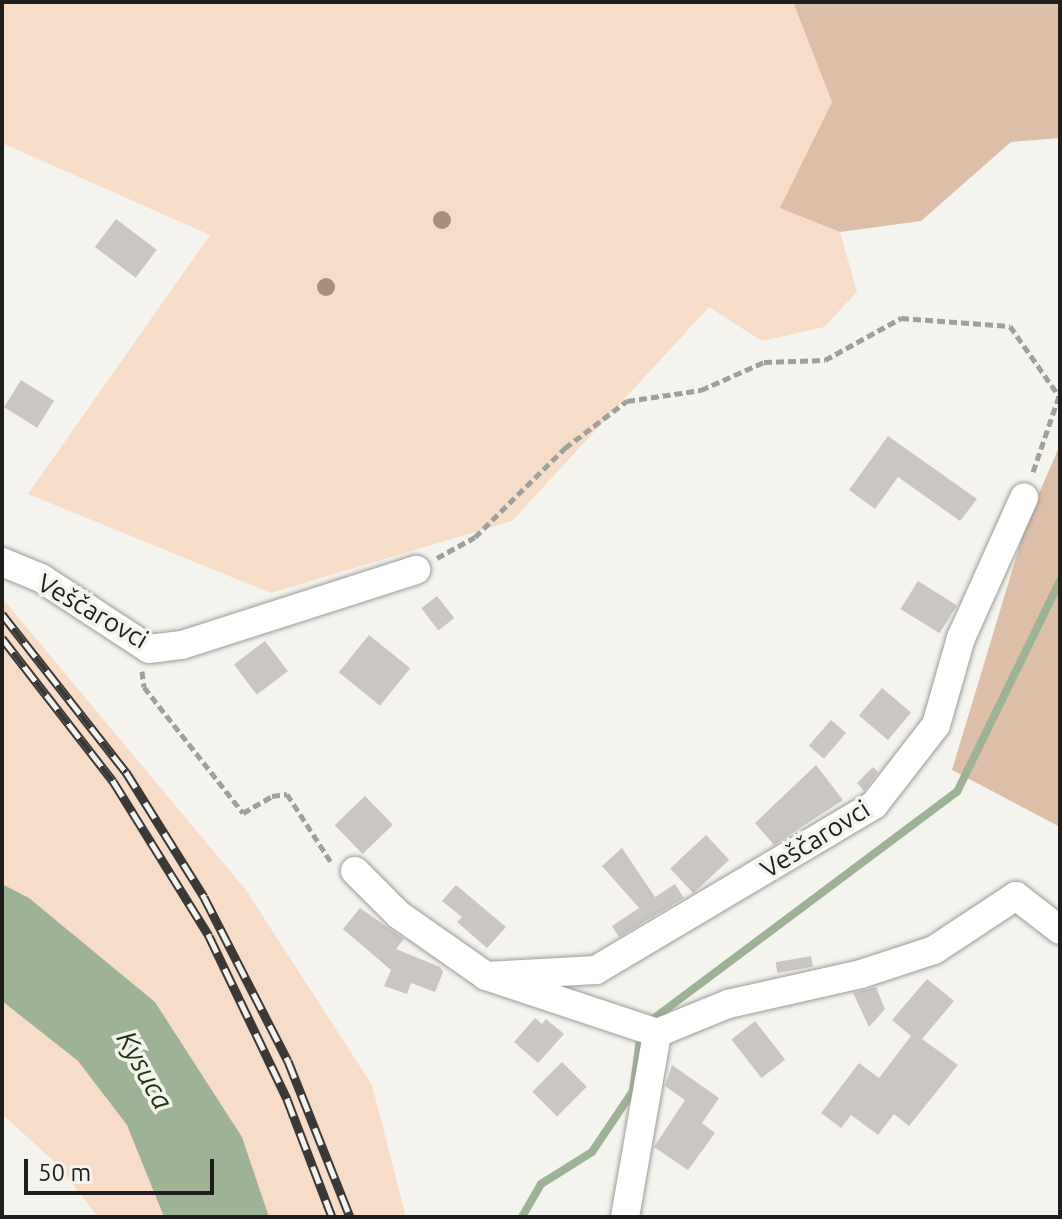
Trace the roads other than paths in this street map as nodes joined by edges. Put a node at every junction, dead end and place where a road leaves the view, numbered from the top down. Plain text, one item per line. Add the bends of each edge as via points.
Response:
1 (1024, 498) road end
2 (2, 562) edge
3 (416, 570) road end
4 (355, 871) road end
5 (1060, 930) edge
6 (486, 976) junction
7 (657, 1033) junction
8 (625, 1217) edge

1 - 6 street, Veščarovci via 961,638 936,725 874,805 596,970
2 - 3 street, Veščarovci via 41,578 149,649 182,645
4 - 6 street via 399,915
5 - 7 street via 1016,896 934,950 861,974 728,1004
6 - 7 street
7 - 8 street

